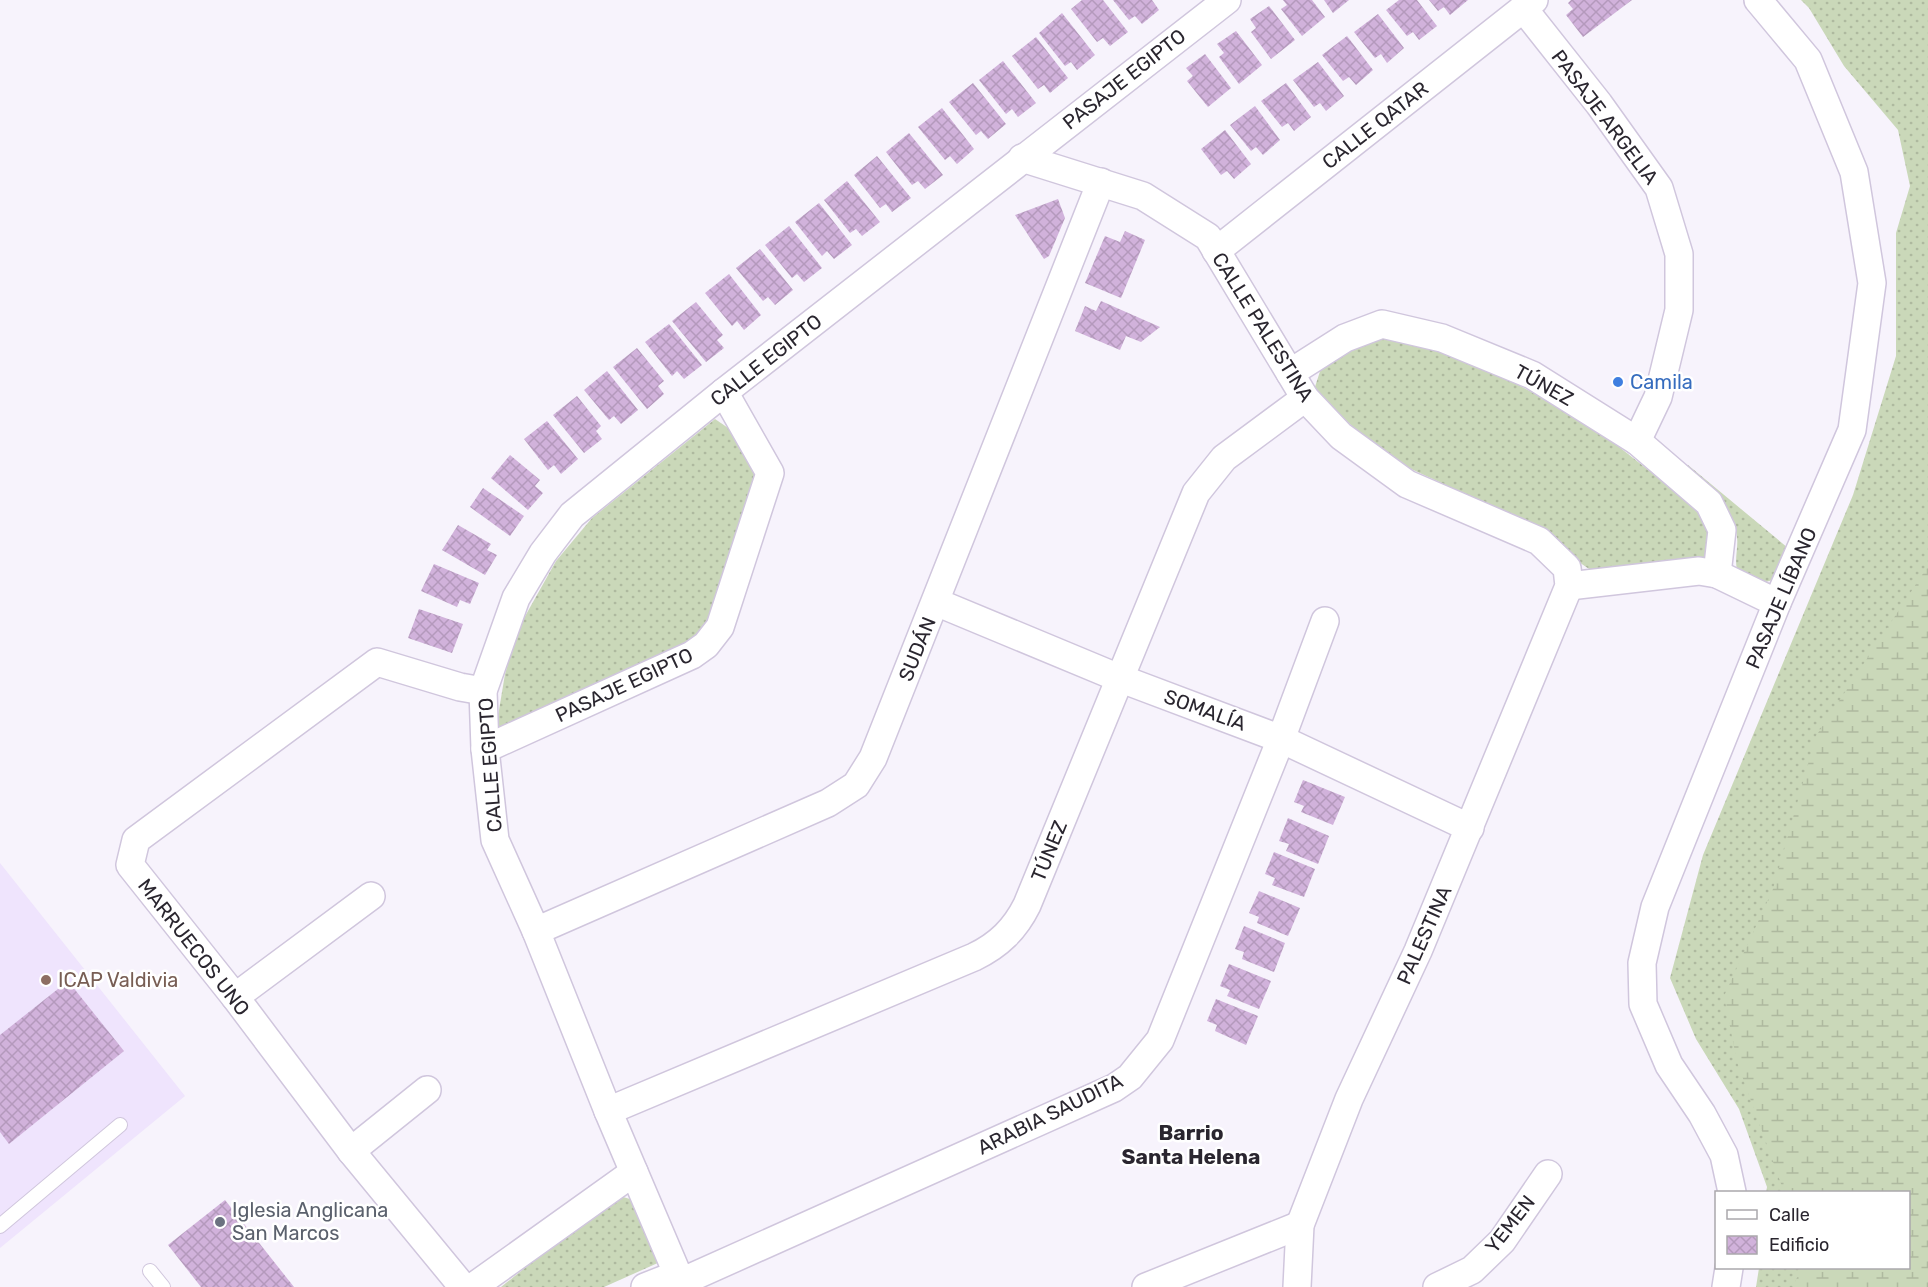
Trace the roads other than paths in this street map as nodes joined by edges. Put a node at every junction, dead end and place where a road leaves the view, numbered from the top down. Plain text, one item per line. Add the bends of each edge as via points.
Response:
1 (1227, 0) edge
2 (1758, 0) edge
3 (1529, 4) edge
4 (1022, 158) junction
5 (1101, 182) junction
6 (1216, 251) junction
7 (1290, 373) junction
8 (724, 392) junction
9 (1305, 398) junction
10 (1637, 441) junction
11 (1717, 574) junction
12 (1569, 586) junction
13 (936, 602) junction
14 (1777, 603) junction
15 (1325, 621) dead end
16 (1119, 678) junction
17 (483, 691) junction
18 (1281, 739) junction
19 (485, 749) junction
20 (1470, 828) junction
21 (371, 896) dead end
22 (536, 931) junction
23 (235, 998) junction
24 (428, 1090) dead end
25 (608, 1111) junction
26 (120, 1125) dead end
27 (351, 1151) junction
28 (634, 1172) junction
29 (1548, 1174) dead end
30 (1732, 1191) edge
31 (1300, 1225) junction
32 (0, 1226) edge
33 (1729, 1269) edge
34 (150, 1271) dead end
35 (680, 1281) edge
36 (163, 1287) edge
37 (463, 1287) edge
38 (473, 1287) edge
39 (645, 1287) edge
40 (1146, 1287) edge
41 (1297, 1287) edge
42 (1437, 1287) edge
43 (1726, 1287) edge

1 - 4 street, PASAJE EGIPTO
2 - 14 street, PASAJE LÍBANO via 1808,60 1854,172 1872,283 1852,430
3 - 6 street, CALLE QATAR
3 - 10 street, PASAJE ARGELIA via 1659,188 1679,254 1679,310 1658,397
4 - 5 street, CALLE PALESTINA
4 - 8 street, CALLE EGIPTO
5 - 6 street, CALLE PALESTINA via 1143,196 1208,237
5 - 13 street, SUDÁN
6 - 7 street, CALLE PALESTINA
7 - 9 street, CALLE PALESTINA
7 - 10 street, TÚNEZ via 1345,338 1382,324 1442,338 1532,375
8 - 17 street, CALLE EGIPTO via 572,515 516,598
8 - 19 street, PASAJE EGIPTO via 770,473 720,627 693,655
9 - 12 street, CALLE PALESTINA via 1341,436 1407,484 1539,541 1567,568
9 - 16 street, TÚNEZ via 1224,458 1196,493
10 - 11 street, TÚNEZ via 1709,503 1722,530
11 - 12 street via 1699,571
11 - 14 street
12 - 20 street, PALESTINA
13 - 16 street, SOMALÍA
13 - 22 street, SUDÁN via 873,758 856,785 828,803
14 - 30 street, PASAJE LÍBANO via 1655,907 1642,963 1643,1004 1669,1065 1724,1155
15 - 18 street, ARABIA SAUDITA
16 - 18 street, SOMALÍA
16 - 25 street, TÚNEZ via 1027,905 999,942 974,957
17 - 19 street, CALLE EGIPTO
17 - 23 street, MARRUECOS UNO via 377,662 136,840 130,865
18 - 20 street, SOMALÍA
18 - 35 street, ARABIA SAUDITA via 1160,1040 1130,1077 1114,1088
19 - 22 street, CALLE EGIPTO via 495,840
20 - 31 street, PALESTINA via 1418,951 1348,1099
21 - 23 street
22 - 25 street, CALLE EGIPTO
23 - 27 street, MARRUECOS UNO
24 - 27 street
25 - 28 street, CALLE EGIPTO
26 - 32 lane
27 - 37 street, MARRUECOS UNO
28 - 35 street, CALLE EGIPTO
28 - 38 street
29 - 42 street, YEMEN via 1502,1241 1472,1270
31 - 40 street
31 - 41 street, PALESTINA
33 - 43 street
34 - 36 lane
35 - 39 street, ARABIA SAUDITA

